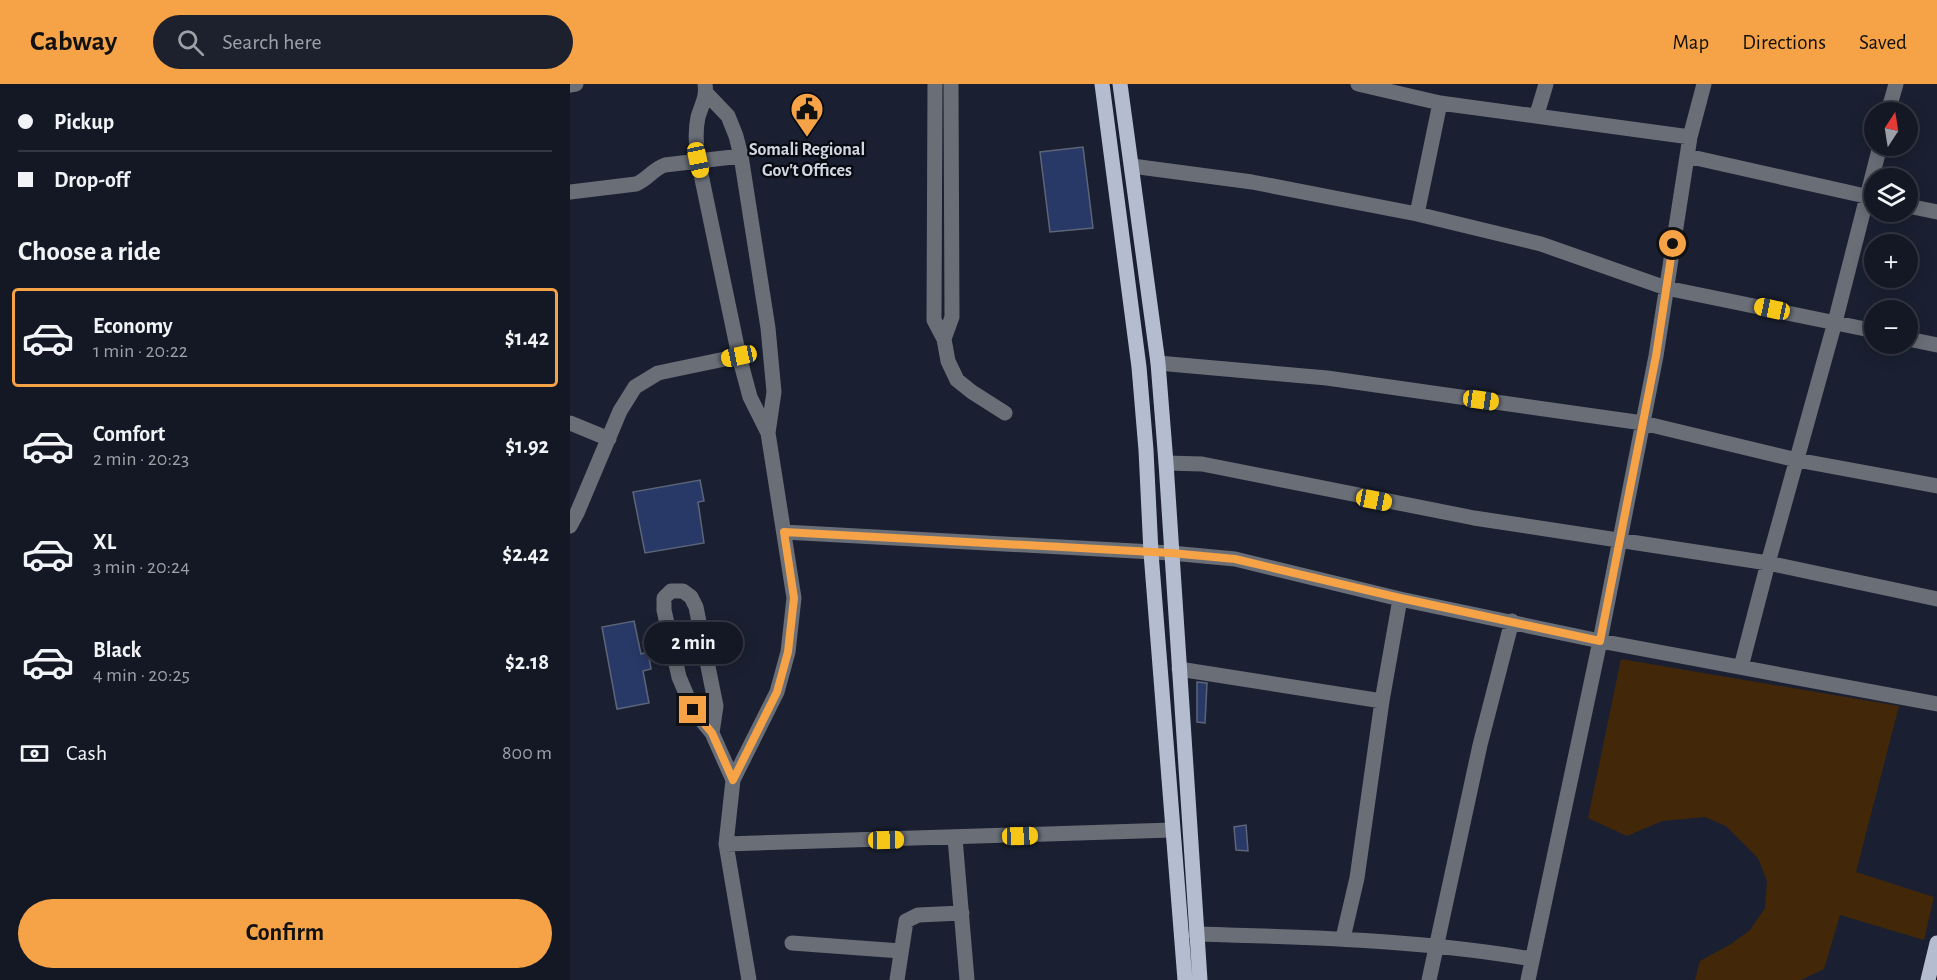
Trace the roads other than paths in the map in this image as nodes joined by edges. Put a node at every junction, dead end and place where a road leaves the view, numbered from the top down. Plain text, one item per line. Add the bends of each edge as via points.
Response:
1 (576, 84) edge
2 (935, 84) edge
3 (951, 84) edge
4 (1102, 84) edge
5 (1120, 84) edge
6 (1358, 84) edge
7 (1546, 84) edge
8 (1704, 84) edge
9 (1896, 84) edge
10 (570, 85) edge
11 (706, 89) edge
12 (1891, 102) edge
13 (1440, 103) junction
14 (1537, 114) junction
15 (1690, 137) junction
16 (741, 156) junction
17 (1687, 156) junction
18 (698, 160) junction
19 (1132, 166) junction
20 (570, 192) edge
21 (1864, 195) edge
22 (1918, 208) edge
23 (1937, 212) edge
24 (1417, 214) junction
25 (1864, 221) edge
26 (1666, 288) junction
27 (1835, 322) junction
28 (1864, 329) edge
29 (944, 339) junction
30 (1918, 341) edge
31 (1937, 345) edge
32 (739, 356) junction
33 (1158, 363) junction
34 (1005, 413) dead end
35 (570, 423) edge
36 (1642, 423) junction
37 (768, 433) junction
38 (609, 439) junction
39 (1797, 460) junction
40 (1166, 463) junction
41 (1937, 486) edge
42 (570, 526) edge
43 (784, 532) junction
44 (1620, 542) junction
45 (1150, 553) junction
46 (1171, 553) junction
47 (1768, 563) junction
48 (1400, 598) junction
49 (1937, 599) edge
50 (1512, 621) junction
51 (1600, 641) junction
52 (1741, 668) junction
53 (1179, 669) junction
54 (1382, 701) junction
55 (1937, 704) edge
56 (712, 733) junction
57 (733, 780) junction
58 (1172, 830) junction
59 (955, 838) junction
60 (726, 844) junction
61 (962, 913) junction
62 (1196, 934) junction
63 (1343, 938) junction
64 (792, 943) dead end
65 (1437, 945) junction
66 (1936, 950) edge
67 (902, 951) junction
68 (1532, 959) junction
69 (749, 980) edge
70 (897, 980) edge
71 (968, 980) edge
72 (1185, 980) edge
73 (1200, 980) edge
74 (1429, 980) edge
75 (1528, 980) edge
76 (1928, 980) edge

1 - 10 street
2 - 29 street via 934,320
3 - 29 street via 952,317
4 - 45 main road via 1138,367
5 - 19 main road
6 - 13 street
7 - 14 street
8 - 15 street
9 - 12 street
11 - 16 street via 728,116
11 - 18 street via 698,117
13 - 14 street
13 - 24 street
14 - 15 street
15 - 17 street
16 - 18 street
16 - 37 street via 768,328 774,392
17 - 21 street
17 - 26 street
18 - 20 street via 657,167 636,184
18 - 32 street
19 - 24 street via 1252,182
19 - 33 main road
22 - 23 street
24 - 26 street via 1541,244
25 - 27 street
26 - 27 street
26 - 36 street
27 - 28 street
27 - 39 street
29 - 34 street via 957,380
30 - 31 street
32 - 37 street via 750,397
32 - 38 street via 658,373 635,387
33 - 36 street via 1327,378
33 - 40 main road
35 - 38 street
36 - 39 street
36 - 44 street
37 - 43 street
38 - 42 street
39 - 41 street
39 - 47 street
40 - 44 street via 1202,464 1429,510
40 - 46 main road
43 - 45 street
43 - 57 street via 794,598 788,652 777,692
44 - 47 street
44 - 51 street
45 - 46 street
45 - 58 main road
46 - 48 street via 1235,559
46 - 53 main road
47 - 49 street
47 - 52 street
48 - 50 street
48 - 54 street
50 - 51 street
50 - 65 street via 1480,745
51 - 52 street
51 - 68 street
52 - 55 street
53 - 54 street
53 - 62 main road
54 - 63 street via 1358,878
56 - 56 street via 693,710 678,677 664,610 664,598 671,591 682,591 696,607 716,706
56 - 57 street
57 - 60 street
58 - 59 street
58 - 72 main road
59 - 60 street
59 - 61 street
60 - 69 street
61 - 67 street via 911,917 906,921
61 - 71 street
62 - 63 street
62 - 73 main road
63 - 65 street
64 - 67 street
65 - 68 street
65 - 74 street
66 - 76 main road
67 - 70 street
68 - 75 street

